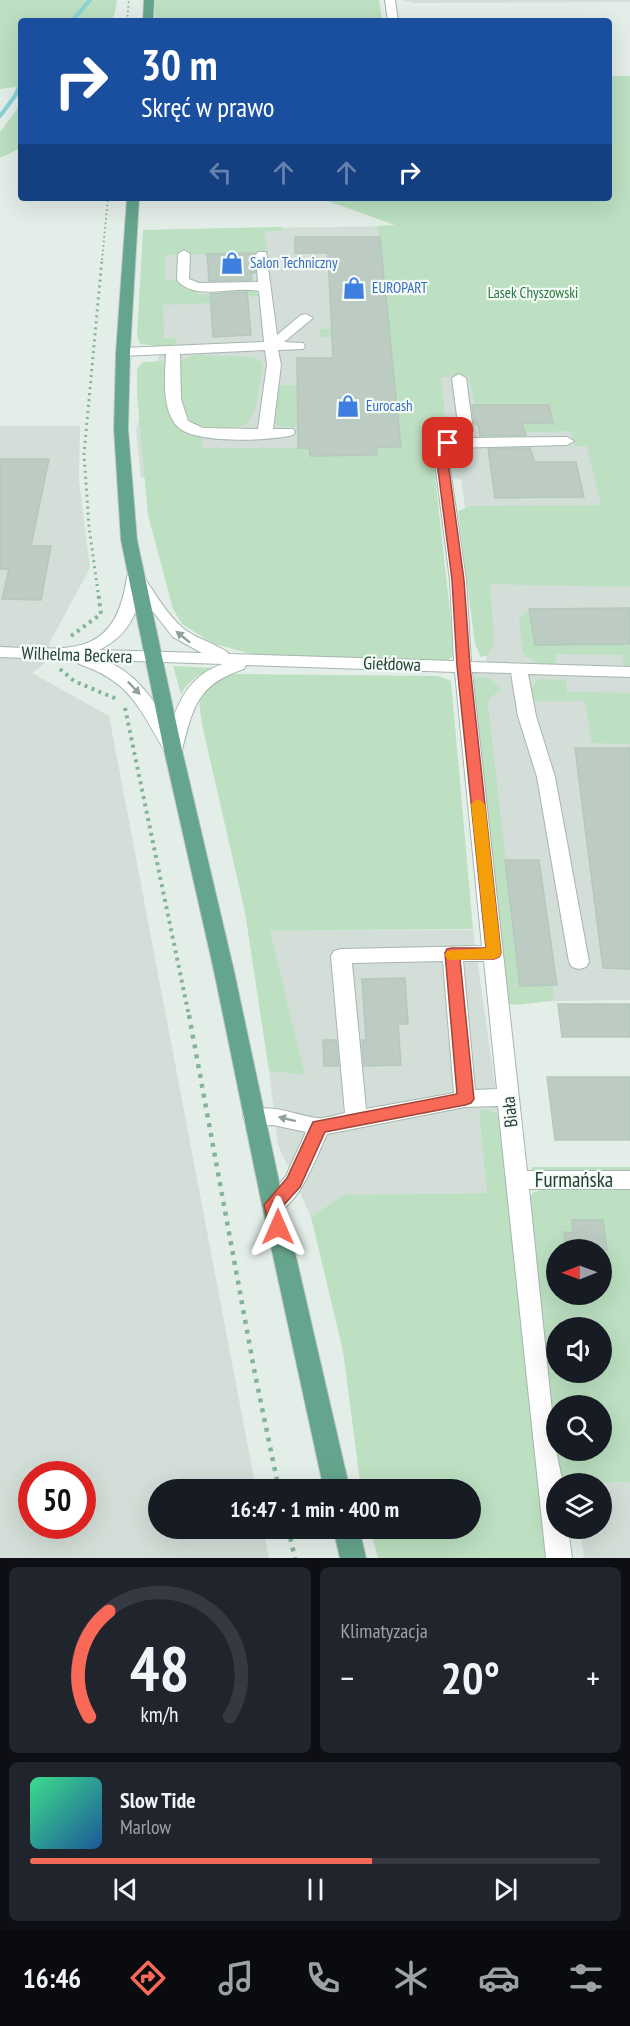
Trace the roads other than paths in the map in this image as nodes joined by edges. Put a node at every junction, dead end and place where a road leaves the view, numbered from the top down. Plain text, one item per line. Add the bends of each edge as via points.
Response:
1 (149, 0) edge
2 (390, 0) edge
3 (148, 18) edge
4 (393, 18) edge
5 (133, 201) edge
6 (183, 254) dead end
7 (262, 255) dead end
8 (265, 289) junction
9 (306, 318) dead end
10 (271, 346) junction
11 (298, 346) dead end
12 (172, 351) junction
13 (123, 352) junction
14 (459, 378) dead end
15 (288, 432) dead end
16 (265, 433) junction
17 (567, 441) dead end
18 (448, 443) junction
19 (135, 576) junction
20 (0, 652) edge
21 (61, 654) junction
22 (153, 658) junction
23 (258, 661) junction
24 (463, 666) junction
25 (518, 668) junction
26 (630, 672) edge
27 (173, 750) junction
28 (452, 953) junction
29 (494, 953) junction
30 (579, 962) dead end
31 (508, 1097) junction
32 (465, 1099) junction
33 (254, 1118) junction
34 (356, 1120) junction
35 (319, 1127) junction
36 (517, 1180) junction
37 (630, 1180) edge
38 (273, 1205) junction
39 (335, 1479) edge
40 (349, 1539) edge
41 (353, 1558) edge
42 (559, 1558) edge

1 - 3 main road
2 - 4 street
5 - 13 main road
6 - 8 street via 183,280 187,284
7 - 8 street
8 - 10 street
9 - 10 street
10 - 11 street
10 - 12 street via 190,344
10 - 16 street via 274,365
12 - 13 street
12 - 16 street via 177,410 187,428 210,433
13 - 19 main road via 124,497
14 - 18 street via 466,431
15 - 16 street
17 - 18 street
18 - 24 street, Biała via 441,454 458,580
19 - 21 street via 133,599 116,633 100,644
19 - 22 main road
23 -> 19 street via 225,656 183,639
20 - 21 street, Wilhelma Beckera
21 - 22 street, Wilhelma Beckera
21 -> 27 street via 92,662 119,674 132,685 145,699
22 - 23 street, Giełdowa
22 - 27 main road
23 - 24 street, Giełdowa
23 - 27 street via 213,674 193,691 184,707
24 - 25 street, Giełdowa
24 - 29 street, Biała
25 - 26 street, Giełdowa
25 - 30 street via 527,716 546,777
27 - 33 main road
28 - 29 street
28 - 32 street
28 - 34 street via 341,956
29 - 31 street, Biała
31 - 32 street
31 - 36 street, Biała
32 - 34 street
35 -> 33 street via 273,1116
33 - 38 main road
34 - 35 street
35 - 38 street via 294,1182
36 - 37 street, Furmańska
36 - 42 street, Biała
38 - 39 main road
40 - 41 main road

